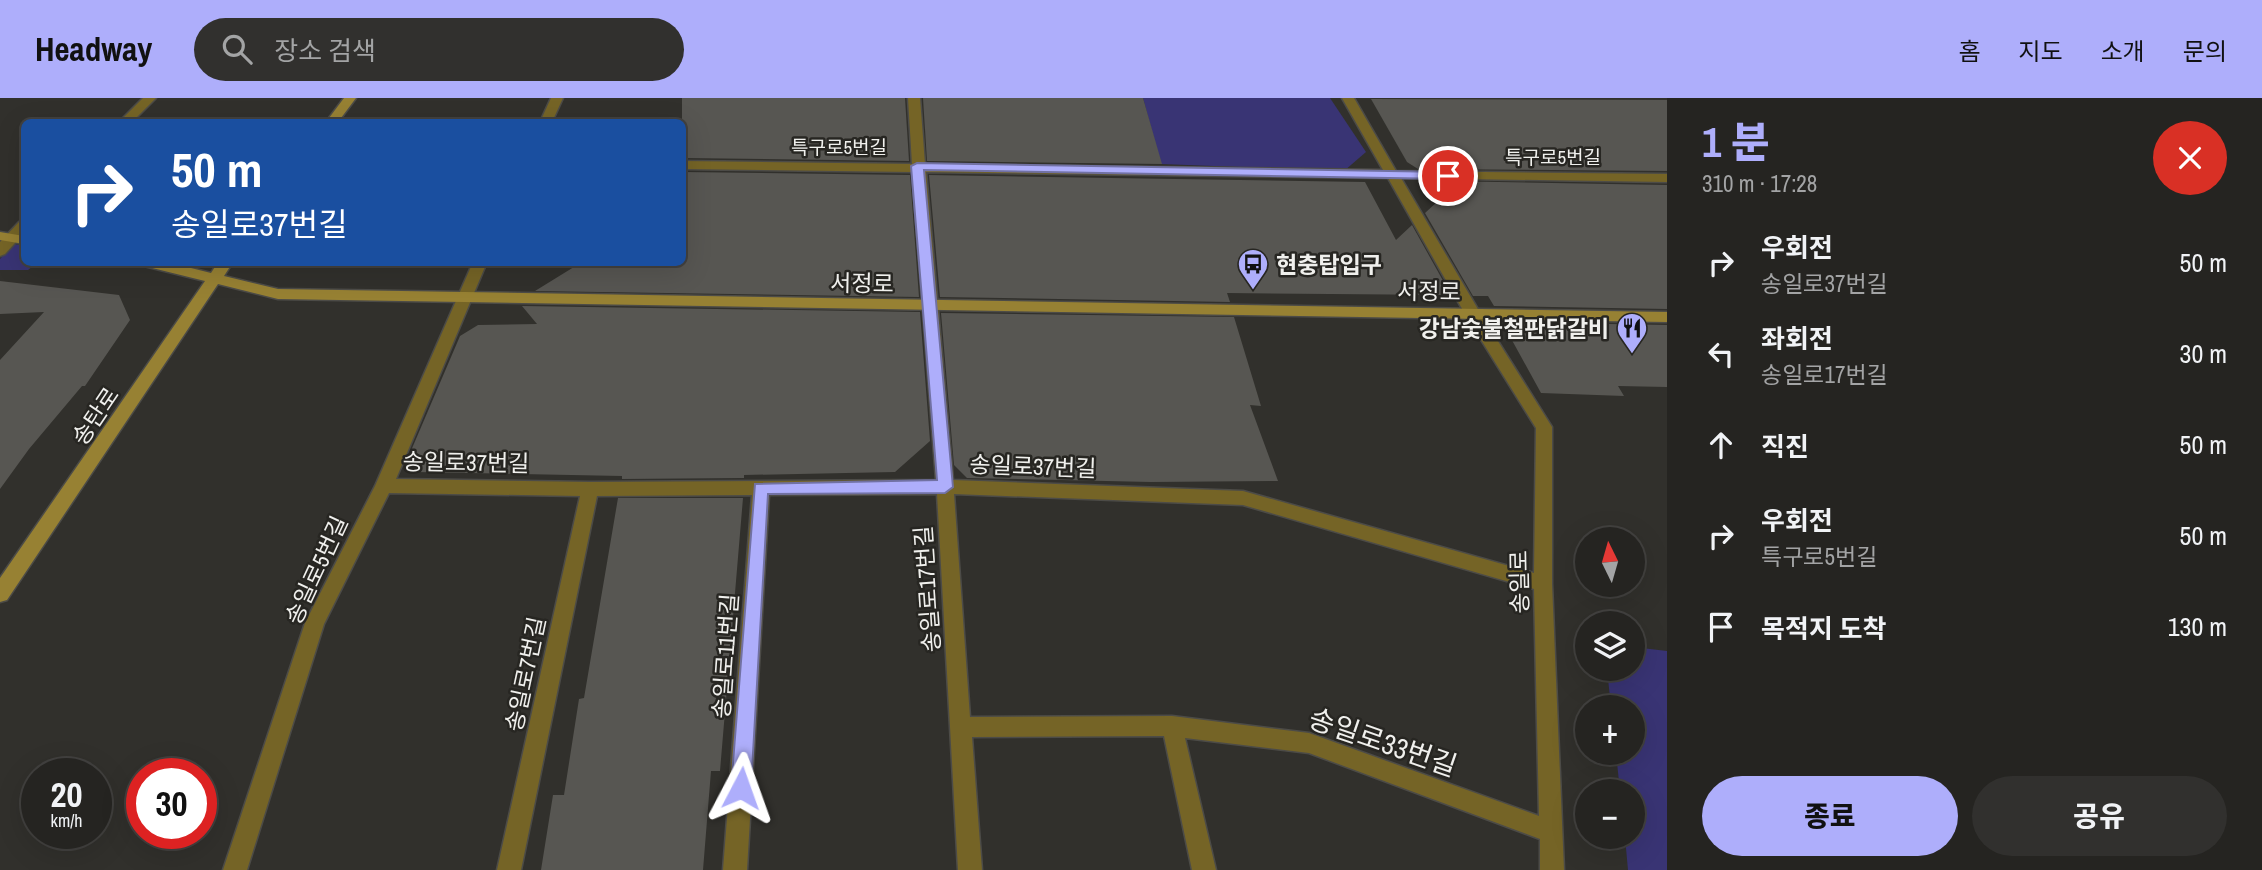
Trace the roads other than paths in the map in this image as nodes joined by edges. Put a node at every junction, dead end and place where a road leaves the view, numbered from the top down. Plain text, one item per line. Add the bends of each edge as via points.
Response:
1 (149, 98) edge
2 (351, 98) edge
3 (557, 98) edge
4 (914, 98) edge
5 (1348, 98) edge
6 (128, 119) edge
7 (334, 119) edge
8 (547, 119) edge
9 (686, 165) edge
10 (917, 166) junction
11 (1394, 175) junction
12 (1667, 178) edge
13 (12, 238) edge
14 (0, 251) edge
15 (162, 266) edge
16 (223, 266) edge
17 (478, 266) edge
18 (214, 278) junction
19 (462, 299) junction
20 (928, 306) junction
21 (1473, 314) junction
22 (1667, 317) edge
23 (384, 486) junction
24 (945, 487) junction
25 (761, 488) junction
26 (590, 489) junction
27 (1543, 584) junction
28 (0, 594) edge
29 (1172, 726) junction
30 (960, 727) junction
31 (1551, 832) junction
32 (235, 870) edge
33 (509, 870) edge
34 (735, 870) edge
35 (970, 870) edge
36 (1203, 870) edge
37 (1552, 870) edge

1 - 6 street
2 - 7 street
3 - 8 street
4 - 10 street, 송일로17번길
5 - 11 street, 송일로
9 - 10 street, 특구로5번길
10 - 11 street, 특구로5번길
10 - 20 street, 송일로17번길
11 - 12 street, 특구로5번길
11 - 21 street, 송일로
13 - 14 street
15 - 18 street, 서정로
16 - 18 street, 송탄로
17 - 19 street
18 - 19 street, 서정로 via 278,294
18 - 28 street, 송탄로
19 - 20 street, 서정로
19 - 23 street, 송일로5번길
20 - 21 street, 서정로
20 - 24 street, 송일로17번길
21 - 22 street, 서정로
21 - 27 street, 송일로 via 1544,427
23 - 26 street, 송일로37번길
23 - 32 street, 송일로5번길 via 316,623
24 - 25 street, 송일로37번길
24 - 27 street, 송일로37번길 via 1243,498
24 - 30 street, 송일로17번길
25 - 26 street, 송일로37번길
25 - 34 street, 송일로11번길
26 - 33 street, 송일로7번길
27 - 31 street, 송일로
29 - 30 street, 송일로33번길
29 - 31 street, 송일로33번길 via 1309,743
29 - 36 street
30 - 35 street, 송일로17번길
31 - 37 street, 송일로

